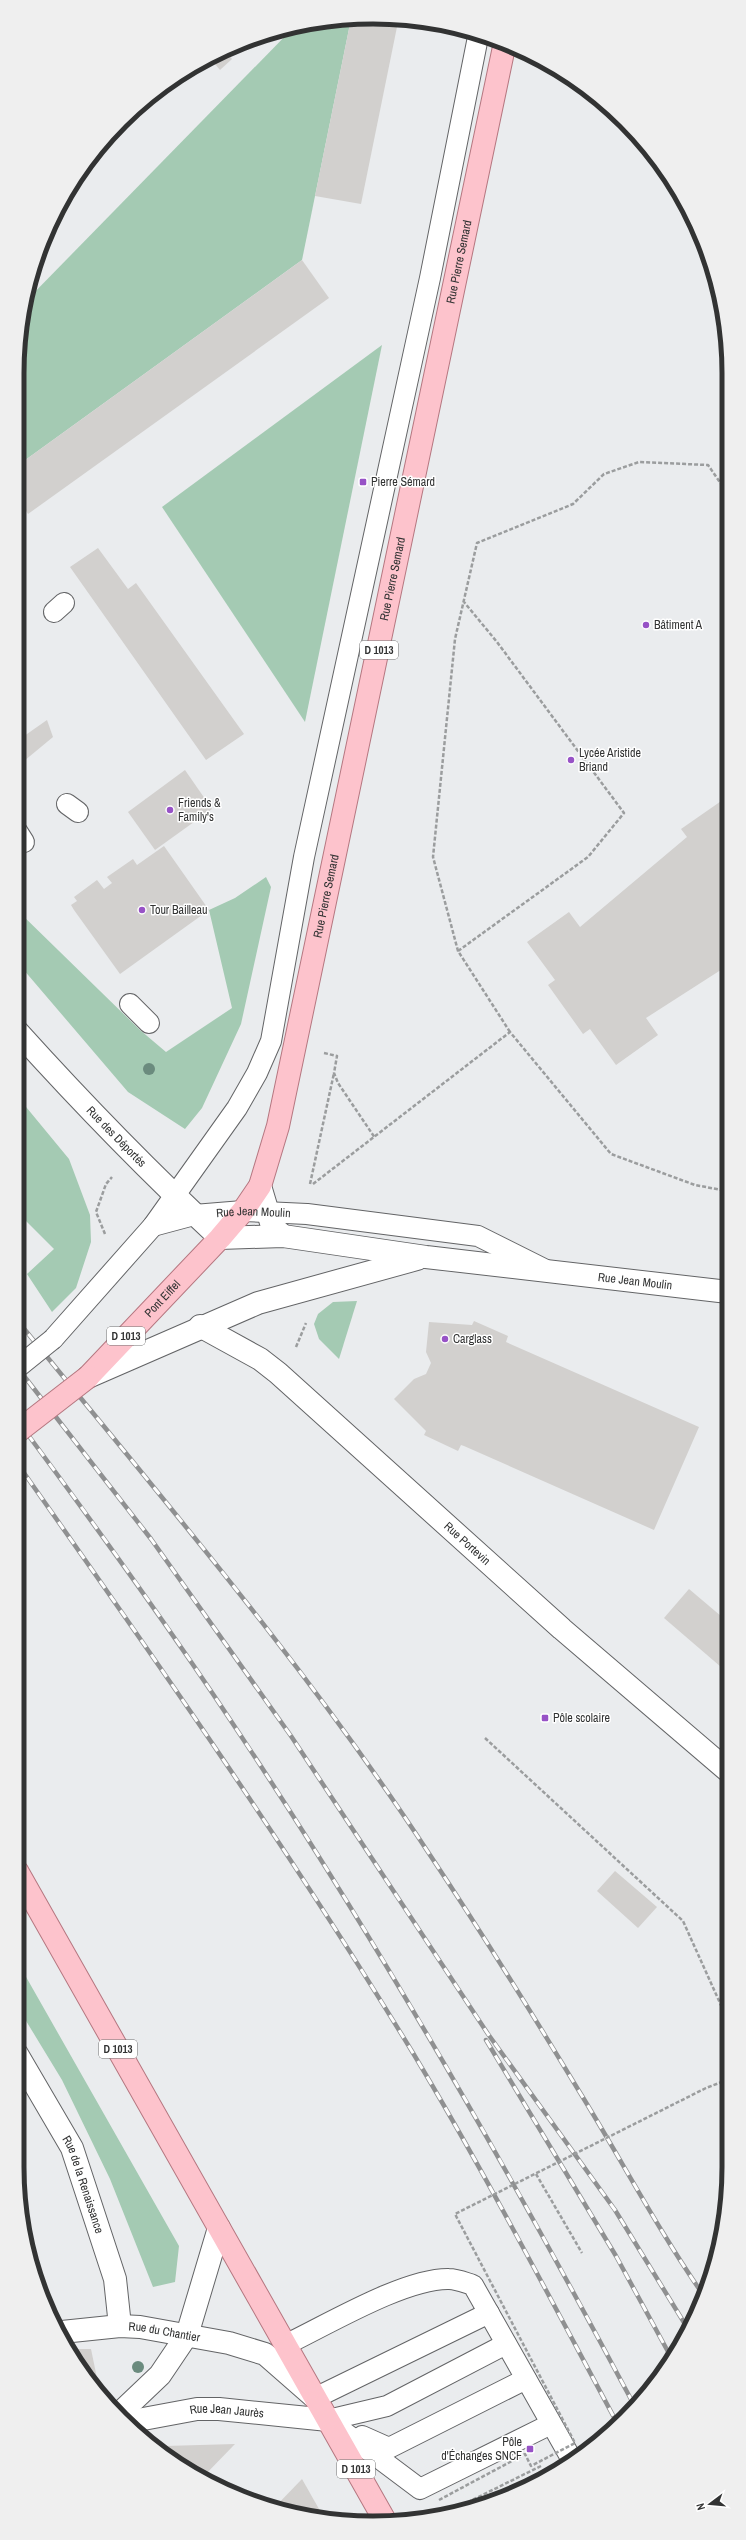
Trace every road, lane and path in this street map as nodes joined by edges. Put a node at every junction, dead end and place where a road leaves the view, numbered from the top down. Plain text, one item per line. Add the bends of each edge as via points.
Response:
1 (477, 41) edge
2 (503, 50) edge
3 (722, 485) edge
4 (464, 601) junction
5 (458, 951) junction
6 (130, 1004) dead end
7 (149, 1023) dead end
8 (510, 1032) junction
9 (24, 1039) edge
10 (322, 1052) dead end
11 (334, 1074) junction
12 (375, 1138) junction
13 (132, 1152) junction
14 (260, 1186) junction
15 (722, 1190) edge
16 (174, 1196) junction
17 (243, 1211) junction
18 (266, 1212) junction
19 (194, 1215) junction
20 (153, 1226) junction
21 (283, 1236) junction
22 (220, 1238) junction
23 (127, 1254) junction
24 (426, 1257) junction
25 (544, 1269) junction
26 (722, 1291) edge
27 (308, 1318) dead end
28 (200, 1326) junction
29 (296, 1347) dead end
30 (24, 1362) edge
31 (88, 1377) junction
32 (24, 1427) edge
33 (485, 1738) dead end
34 (722, 1766) edge
35 (24, 1883) edge
36 (722, 2007) edge
37 (24, 2066) edge
38 (722, 2082) edge
39 (536, 2174) junction
40 (219, 2228) junction
41 (582, 2253) dead end
42 (489, 2313) junction
43 (120, 2326) junction
44 (66, 2332) edge
45 (187, 2335) junction
46 (506, 2344) junction
47 (285, 2345) junction
48 (265, 2354) junction
49 (526, 2379) junction
50 (315, 2398) junction
51 (123, 2410) edge
52 (328, 2420) junction
53 (134, 2421) edge
54 (551, 2424) junction
55 (569, 2455) edge
56 (544, 2465) dead end
57 (439, 2500) dead end
58 (467, 2503) edge
59 (382, 2516) edge

1 - 16 lane via 430,278 305,849 271,1040 257,1073 237,1108
2 - 14 main road, Rue Pierre Semard / D 1013 via 278,1126
3 - 4 path via 708,465 639,462 604,474 573,504 477,543
4 - 5 path via 455,639 433,857
4 - 5 path via 624,813 588,857
5 - 8 path
6 - 7 lane
8 - 12 path
8 - 15 path via 611,1154 695,1186
9 - 13 street, Rue des Déportés via 85,1106
10 - 11 path via 336,1056
11 - 12 path
11 - 12 path via 310,1186
13 - 16 street, Rue des Déportés
13 - 23 path via 106,1184 96,1212 107,1237
14 - 17 main road, Rue Pierre Semard / D 1013
14 - 18 street
16 - 19 street, Rue des Déportés
16 - 20 lane
17 - 18 lane, Rue Jean Moulin
17 - 19 lane, Rue Jean Moulin
17 - 22 main road, Rue Pierre Semard / D 1013
18 - 21 street via 272,1226
18 - 25 lane, Rue Jean Moulin via 307,1214 478,1236
19 - 20 lane, Rue Jean Moulin
19 - 22 street, Rue des Déportés
20 - 23 lane
21 - 22 street, Rue Jean Moulin
21 - 24 street, Rue Jean Moulin
22 - 31 main road, Pont Eiffel / D 1013
23 - 30 lane, bridge via 53,1338
24 - 25 street, Rue Jean Moulin
24 - 28 street, Rue Jean Moulin via 258,1303
25 - 26 street, Rue Jean Moulin
27 - 29 path
28 - 31 street, Pont Eiffel
28 - 34 street, Rue Portevin via 260,1359 278,1373 562,1629
31 - 32 main road, Pont Eiffel / D 1013, bridge
33 - 36 path via 683,1921
35 - 40 main road, D 1013
37 - 43 street, Rue de la Renaissance via 72,2148 115,2280
38 - 39 path, bridge
39 - 41 path
39 - 57 path, bridge via 455,2214 575,2444 531,2466 525,2454
40 - 45 street
40 - 47 main road, D 1013
42 - 46 lane
42 - 47 lane via 473,2285 450,2279 424,2282 370,2303
42 - 50 lane
43 - 44 street, Rue du Chantier
43 - 45 street, Rue du Chantier
45 - 48 street, Rue du Chantier
45 - 51 street via 160,2375
46 - 49 lane
46 - 52 lane via 387,2406
47 - 48 street
47 - 50 main road, D 1013
48 - 50 street, Rue du Chantier
49 - 52 lane via 389,2448
49 - 54 lane
50 - 52 main road, D 1013
52 - 53 street, Rue Jean Jaurès via 197,2409
52 - 54 lane via 420,2489
52 - 59 main road, D 1013
54 - 55 lane
56 - 58 path

